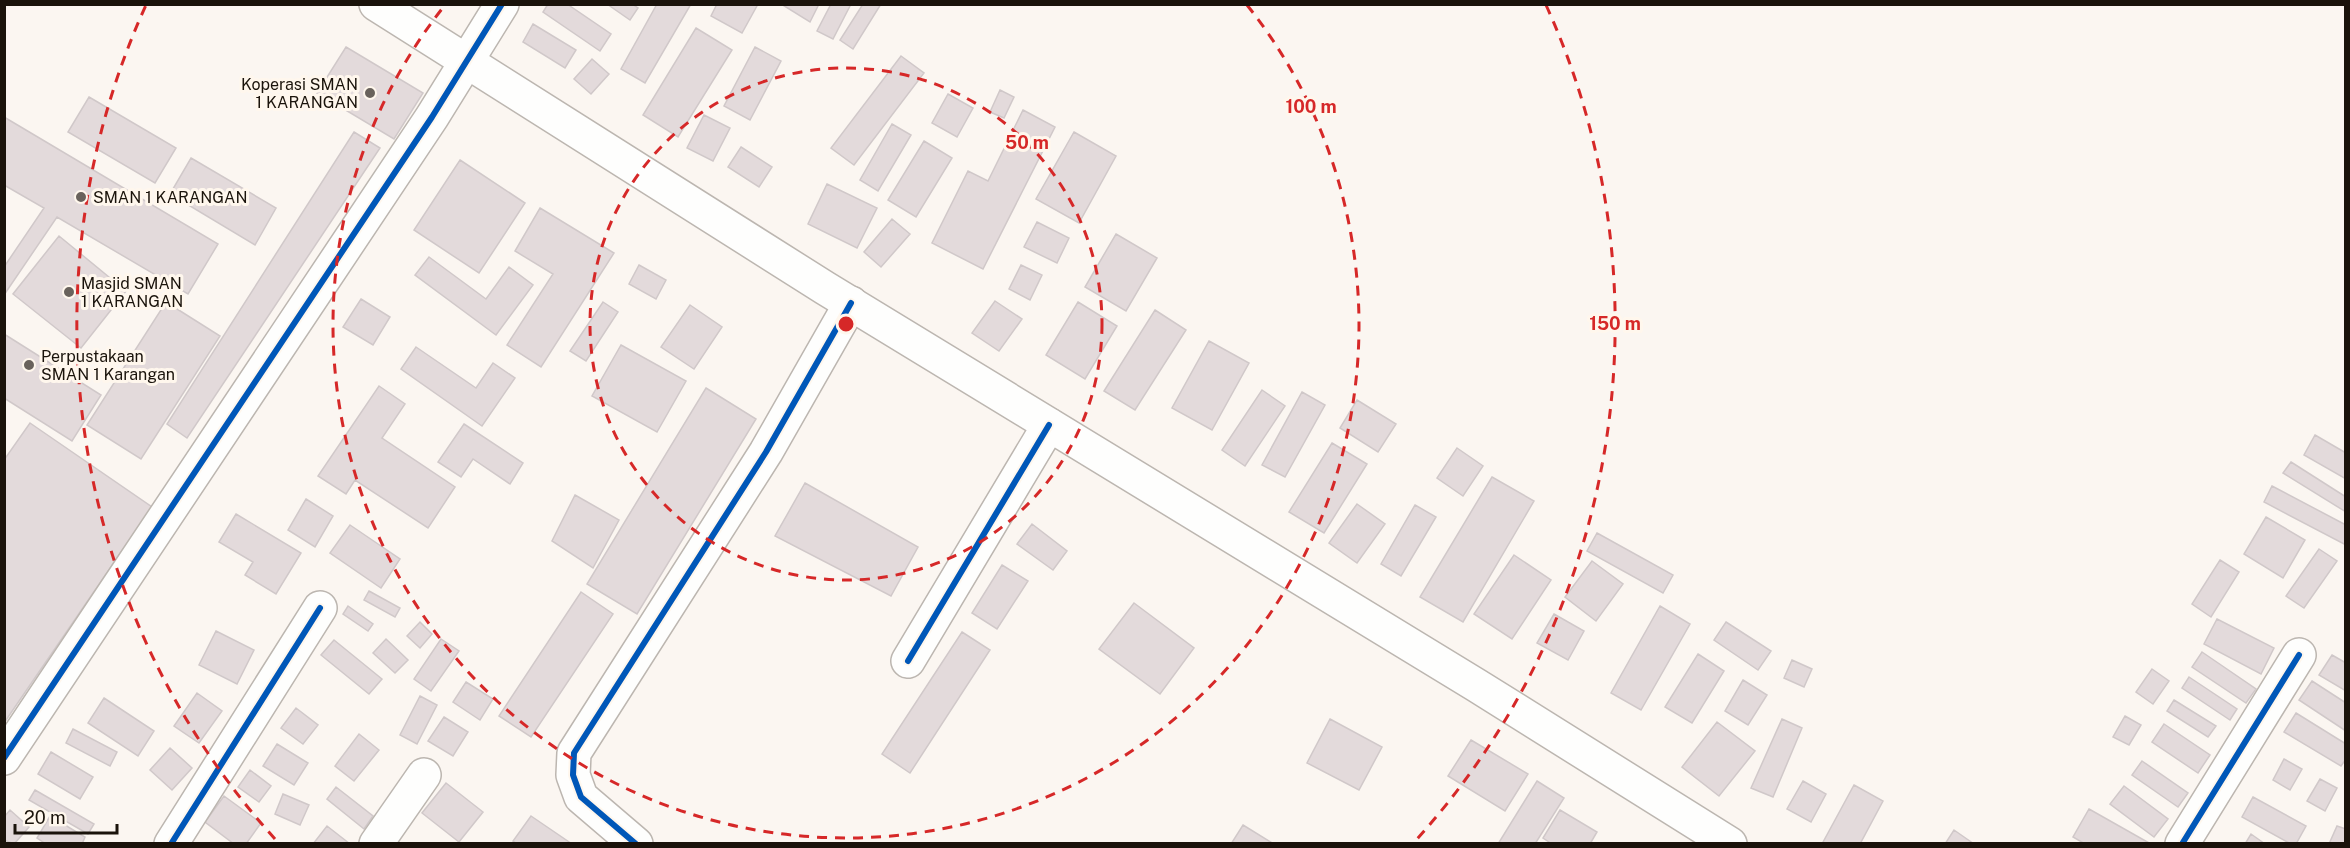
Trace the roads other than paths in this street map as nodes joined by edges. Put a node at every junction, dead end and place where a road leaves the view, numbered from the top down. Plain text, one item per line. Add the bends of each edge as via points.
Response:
1 (376, 4) edge
2 (502, 4) edge
3 (467, 63) junction
4 (851, 303) junction
5 (1048, 424) junction
6 (321, 608) dead end
7 (2299, 655) dead end
8 (908, 661) dead end
9 (4, 758) edge
10 (424, 775) dead end
11 (171, 843) edge
12 (376, 843) edge
13 (636, 843) edge
14 (1730, 843) edge
15 (2182, 843) edge

1 - 3 main road
2 - 3 main road
3 - 4 main road
3 - 9 main road
4 - 5 main road
4 - 13 main road via 766,452 574,753 573,775 581,797
5 - 8 main road
5 - 14 main road
6 - 11 main road
7 - 15 main road
10 - 12 main road

